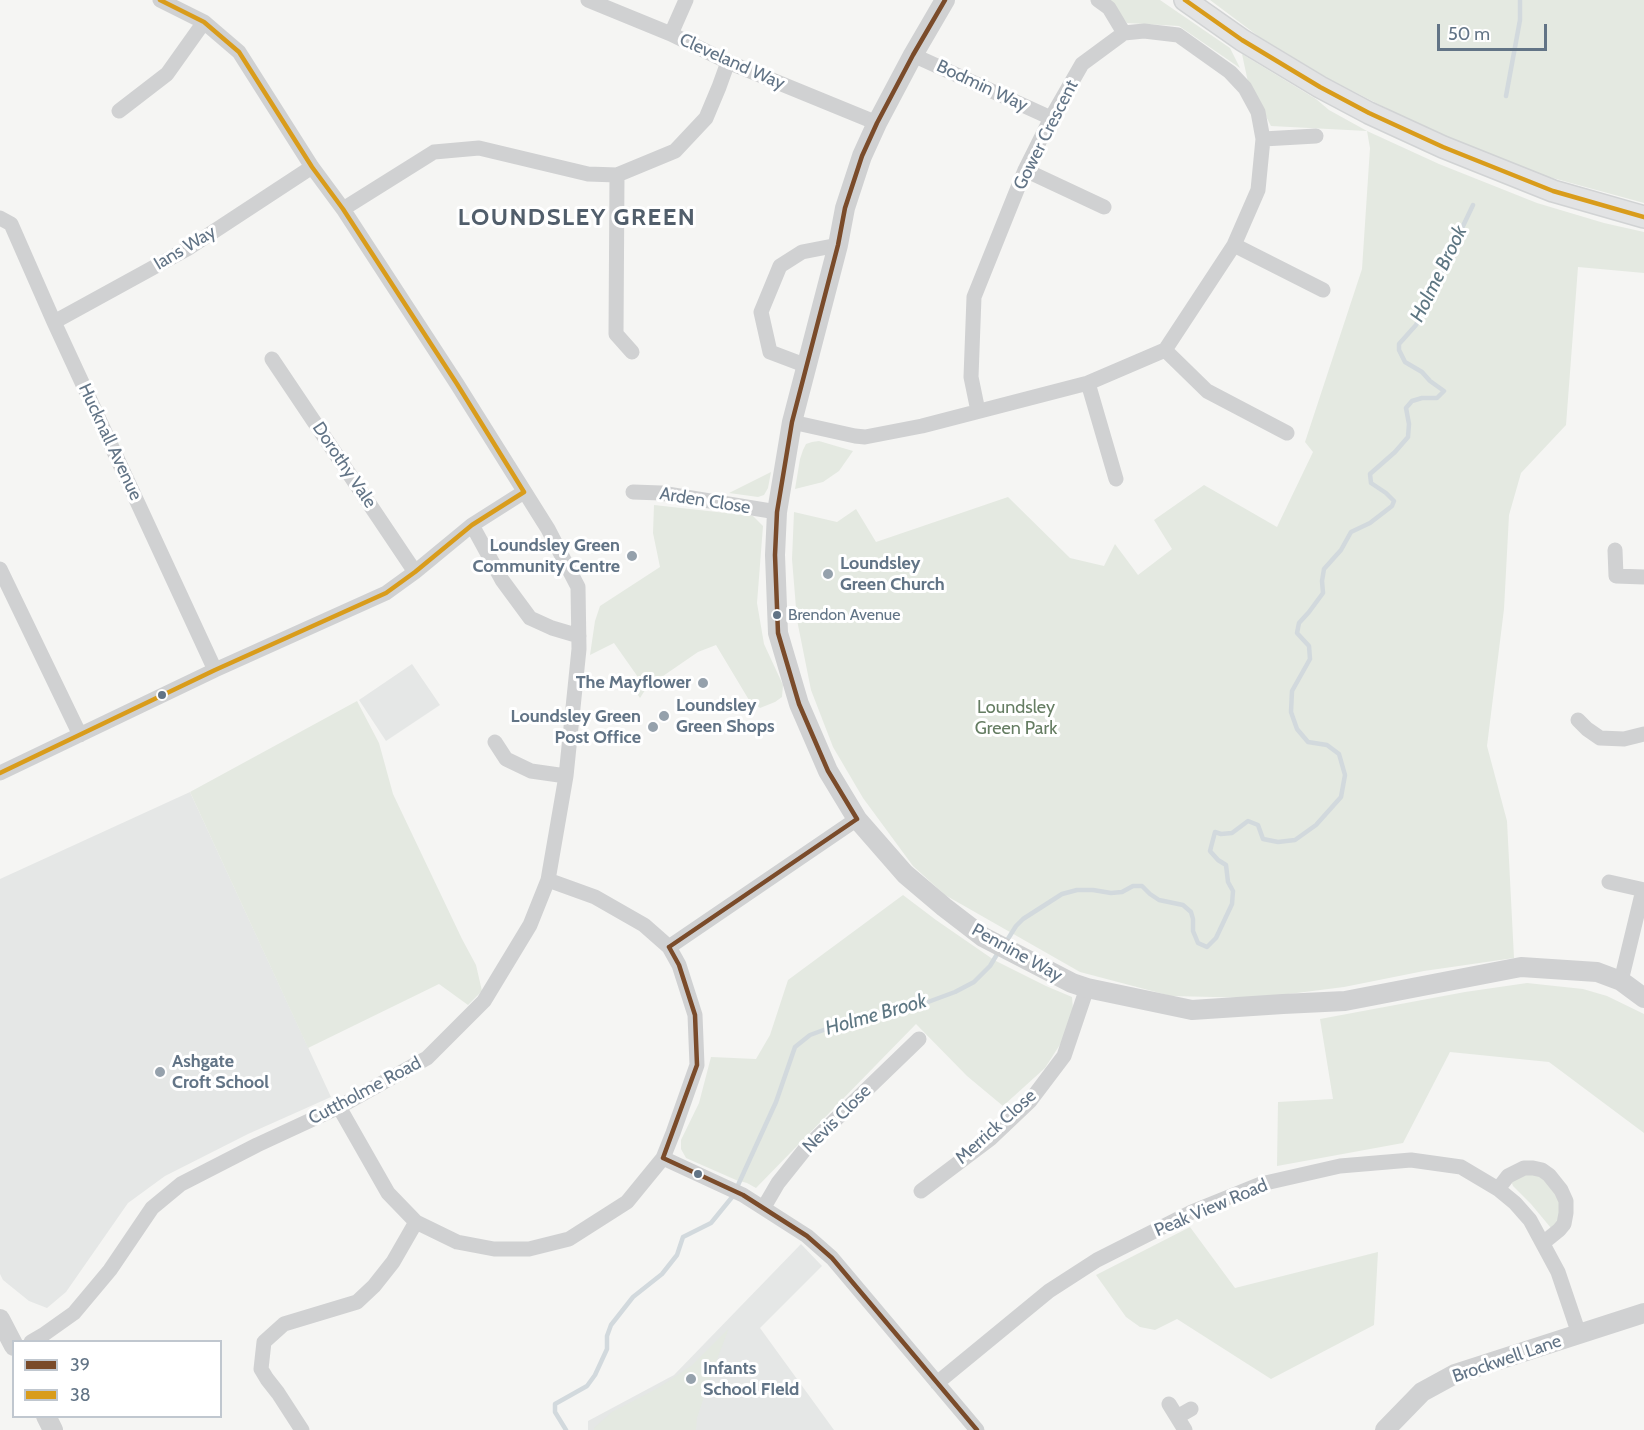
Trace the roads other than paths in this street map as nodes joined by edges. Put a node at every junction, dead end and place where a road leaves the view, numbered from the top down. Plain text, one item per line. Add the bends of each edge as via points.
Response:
1 (160, 0) edge
2 (588, 0) edge
3 (686, 0) edge
4 (945, 0) edge
5 (1098, 0) edge
6 (1185, 0) edge
7 (204, 22) junction
8 (1124, 33) junction
9 (670, 34) junction
10 (913, 55) junction
11 (728, 63) junction
12 (119, 111) dead end
13 (1051, 118) junction
14 (877, 123) junction
15 (1316, 136) dead end
16 (1263, 139) junction
17 (312, 167) junction
18 (1025, 170) junction
19 (617, 175) junction
20 (1104, 207) dead end
21 (343, 209) junction
22 (1644, 217) edge
23 (0, 218) edge
24 (838, 245) junction
25 (1234, 245) junction
26 (1323, 290) dead end
27 (54, 322) junction
28 (1165, 350) junction
29 (632, 352) dead end
30 (272, 359) dead end
31 (807, 366) junction
32 (1088, 383) junction
33 (978, 411) junction
34 (792, 422) junction
35 (1287, 433) dead end
36 (1116, 479) dead end
37 (524, 492) junction
38 (633, 492) dead end
39 (777, 512) junction
40 (472, 525) junction
41 (1615, 550) dead end
42 (0, 569) edge
43 (416, 572) junction
44 (1644, 577) edge
45 (579, 636) junction
46 (215, 670) junction
47 (1578, 720) dead end
48 (1644, 734) edge
49 (80, 735) junction
50 (495, 742) dead end
51 (0, 773) edge
52 (566, 776) junction
53 (857, 819) junction
54 (548, 880) junction
55 (1609, 882) dead end
56 (1644, 890) edge
57 (669, 947) junction
58 (1621, 981) junction
59 (1087, 988) junction
60 (1644, 998) edge
61 (919, 1039) dead end
62 (339, 1107) junction
63 (663, 1158) junction
64 (1498, 1189) junction
65 (921, 1191) dead end
66 (764, 1207) junction
67 (416, 1222) junction
68 (1543, 1243) junction
69 (1644, 1314) edge
70 (0, 1319) edge
71 (1579, 1334) junction
72 (33, 1340) edge
73 (12, 1342) edge
74 (937, 1383) junction
75 (1191, 1409) dead end
76 (1177, 1417) edge
77 (302, 1430) edge
78 (977, 1430) edge
79 (1385, 1430) edge

1 - 7 street, Cuttholme Road
2 - 9 street, Cleveland Way
3 - 9 street
4 - 10 street, Pennine Way
5 - 8 street via 1109,8
6 - 22 main road via 1242,40 1369,113 1553,191
7 - 12 street via 167,74
7 - 17 street, Cuttholme Road via 239,52
8 - 13 street, Gower Crescent via 1082,64
8 - 16 street via 1178,35 1230,72 1245,88 1258,112
9 - 11 street, Cleveland Way
10 - 13 street, Bodmin Way
10 - 14 street, Pennine Way
11 - 14 street, Cleveland Way
11 - 19 street via 706,118 675,151
13 - 18 street, Gower Crescent
14 - 24 street, Pennine Way via 845,208
15 - 16 street
16 - 25 street via 1258,190
17 - 21 street, Cuttholme Road
17 - 27 street, Ians Way via 187,249
18 - 20 street
18 - 33 street, Gower Crescent via 974,297 971,377
19 - 21 street via 588,174 479,148 434,152
19 - 29 street via 616,334
21 - 37 street, Cuttholme Road
23 - 27 street, Hucknall Avenue via 11,224
24 - 31 street, Pennine Way
24 - 31 street via 802,252 780,266 761,312 770,352
25 - 26 street
25 - 28 street
27 - 46 street, Hucknall Avenue
28 - 32 street
28 - 35 street via 1207,391
30 - 43 street, Dorothy Vale
31 - 34 street, Pennine Way
32 - 33 street
32 - 36 street
33 - 34 street via 865,437
34 - 39 street, Pennine Way
37 - 40 street
37 - 45 street, Cuttholme Road via 578,587
38 - 39 street, Arden Close
39 - 53 street, Pennine Way via 778,633 804,716 828,771
40 - 43 street
40 - 45 street via 502,580 530,618
41 - 44 street via 1616,576
42 - 49 street
43 - 46 street via 386,593
45 - 52 street, Cuttholme Road
46 - 49 street
47 - 48 street via 1600,738 1624,739
49 - 51 street
50 - 52 street via 506,759 531,771
52 - 54 street, Cuttholme Road
53 - 57 street
53 - 59 street, Pennine Way via 905,874 983,937
54 - 57 street via 595,897 644,925
54 - 62 street, Cuttholme Road via 530,925 484,1001 427,1058
55 - 56 street
56 - 58 street
57 - 63 street via 679,964 695,1015 697,1065
58 - 59 street, Pennine Way via 1597,972 1521,967 1346,1001 1192,1010
58 - 60 street, Pennine Way
59 - 65 street, Merrick Close via 1064,1056 1030,1101 990,1138
61 - 66 street, Nevis Close via 806,1148
62 - 67 street via 388,1193
62 - 72 street, Cuttholme Road via 180,1184 152,1208 110,1270 74,1313
63 - 66 street
63 - 67 street via 627,1202 569,1239 529,1249 494,1249 457,1242
64 - 68 street, Peak View Road via 1530,1220
64 - 68 street via 1508,1176 1524,1168 1549,1175 1566,1201 1566,1213 1564,1224
64 - 74 street, Peak View Road via 1461,1167 1412,1160 1340,1166 1261,1184 1192,1212 1097,1260 1049,1291
66 - 74 street via 832,1258
67 - 77 street via 393,1262 357,1302 284,1324 264,1342 261,1369
68 - 71 street, Peak View Road via 1558,1272
69 - 71 street, Brockwell Lane
70 - 73 street
71 - 79 street, Brockwell Lane via 1455,1374 1422,1392
74 - 78 street
75 - 76 street

